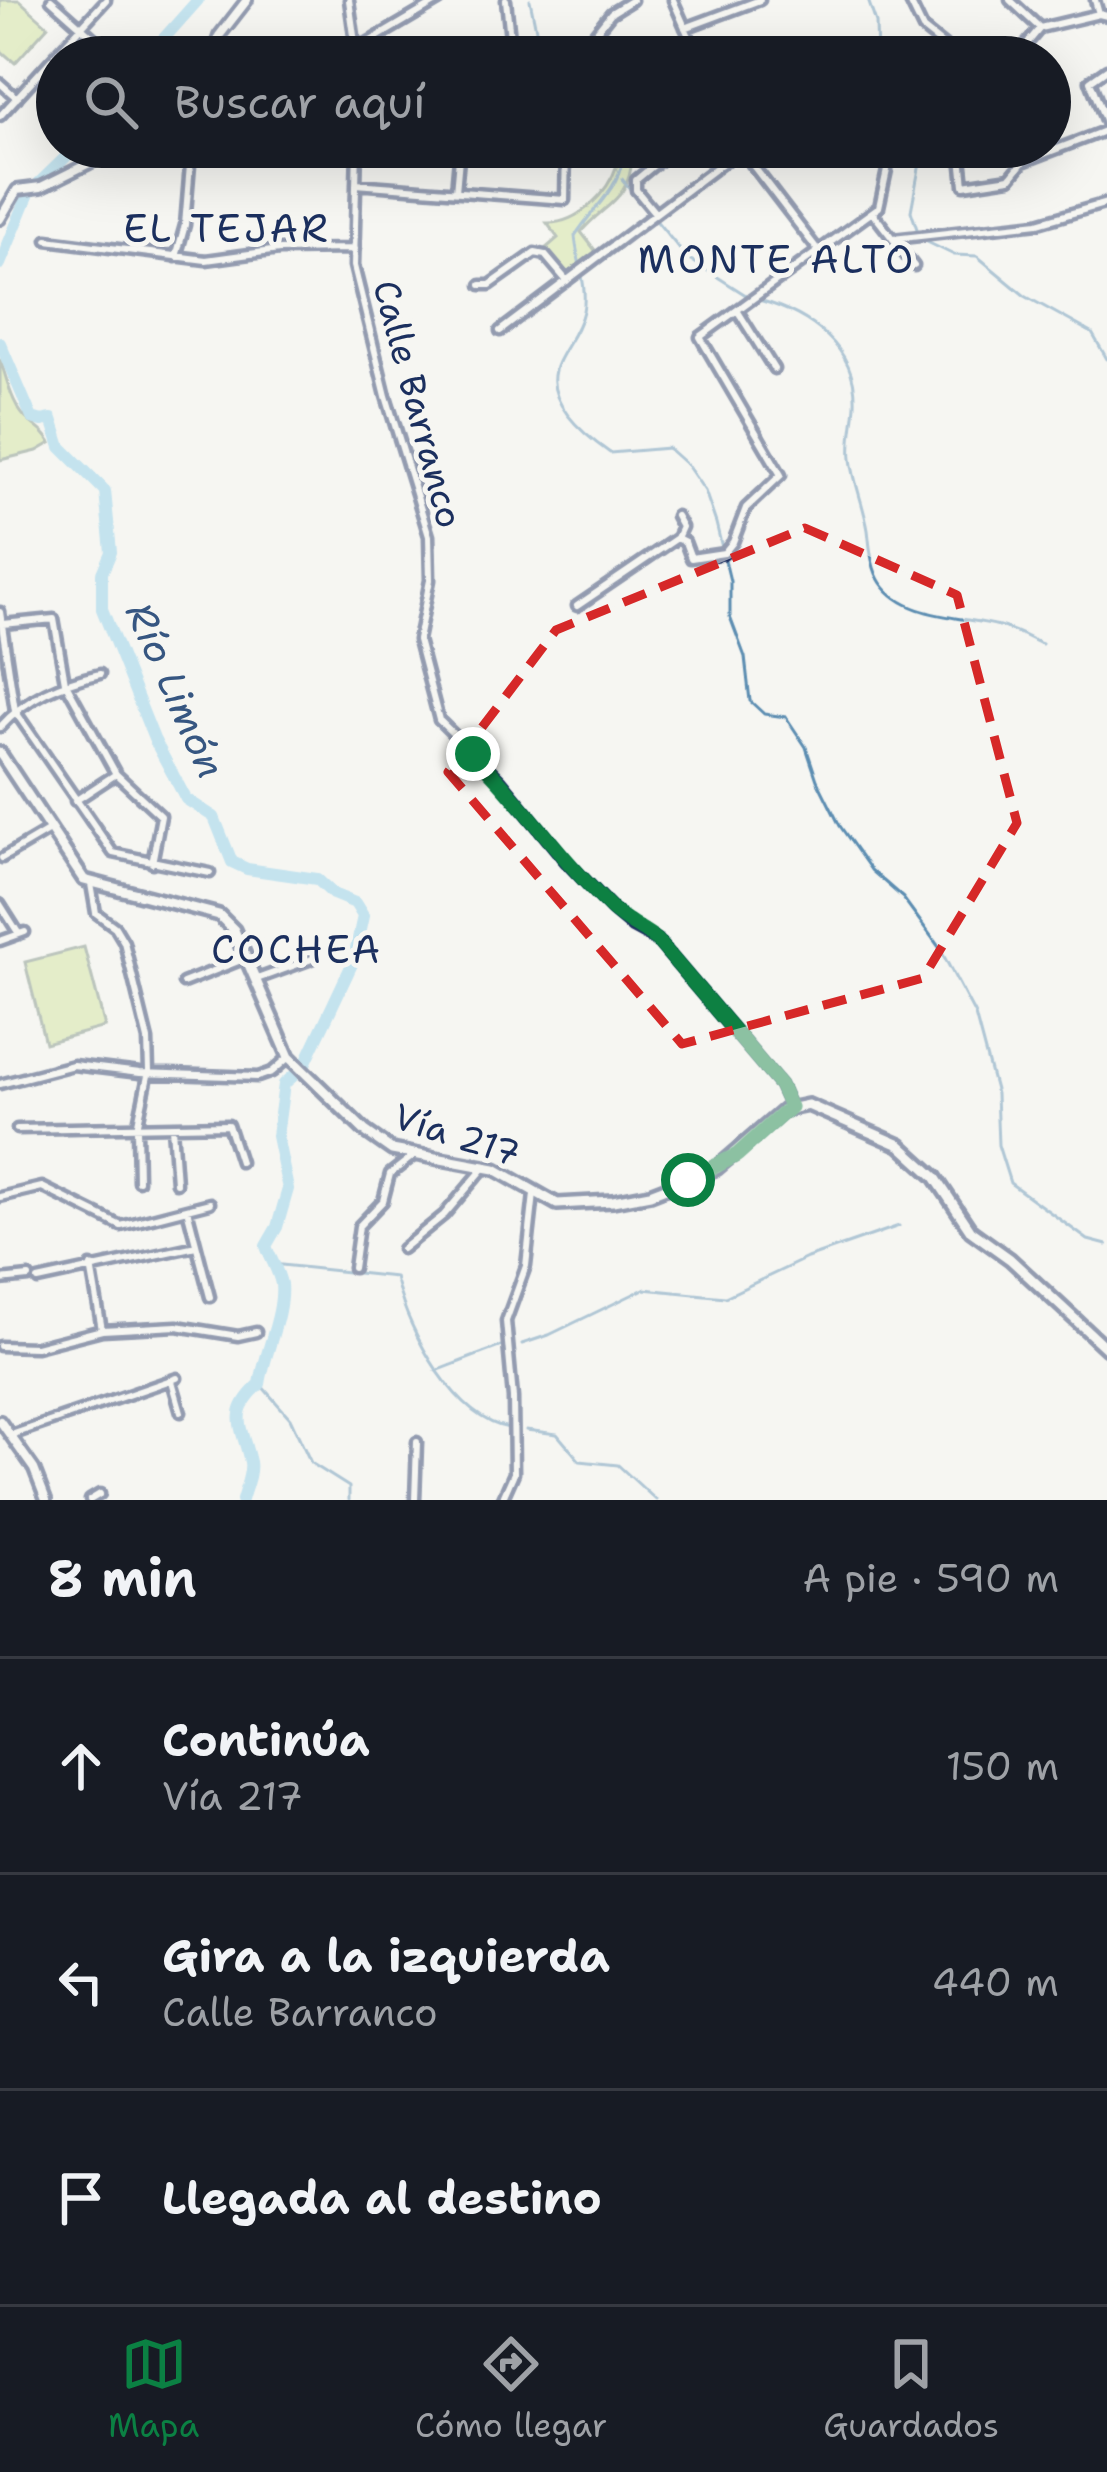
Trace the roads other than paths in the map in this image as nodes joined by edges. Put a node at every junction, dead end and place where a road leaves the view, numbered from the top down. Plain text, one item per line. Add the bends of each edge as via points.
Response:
1 (51, 0) edge
2 (106, 0) edge
3 (247, 0) edge
4 (350, 0) edge
5 (440, 0) edge
6 (506, 0) edge
7 (632, 0) edge
8 (673, 0) edge
9 (760, 0) edge
10 (909, 0) edge
11 (1010, 0) edge
12 (1096, 0) edge
13 (1103, 15) edge
14 (81, 27) junction
15 (686, 28) junction
16 (1040, 28) junction
17 (73, 36) edge
18 (91, 36) edge
19 (219, 36) edge
20 (355, 36) edge
21 (384, 36) edge
22 (510, 36) edge
23 (593, 36) edge
24 (689, 36) edge
25 (933, 36) edge
26 (1033, 36) edge
27 (1107, 69) edge
28 (36, 77) edge
29 (0, 83) edge
30 (17, 98) junction
31 (0, 116) edge
32 (1107, 128) edge
33 (1071, 143) edge
34 (79, 168) edge
35 (190, 168) edge
36 (356, 168) edge
37 (458, 168) edge
38 (566, 168) edge
39 (651, 168) edge
40 (714, 168) edge
41 (755, 168) edge
42 (888, 168) edge
43 (962, 168) edge
44 (1019, 168) edge
45 (356, 184) junction
46 (456, 190) junction
47 (1107, 203) edge
48 (872, 212) junction
49 (655, 213) junction
50 (0, 219) edge
51 (893, 239) junction
52 (46, 240) dead end
53 (355, 250) junction
54 (818, 250) junction
55 (176, 257) junction
56 (914, 266) dead end
57 (567, 281) junction
58 (481, 285) dead end
59 (737, 310) junction
60 (500, 331) dead end
61 (774, 369) dead end
62 (676, 515) dead end
63 (677, 538) junction
64 (577, 606) dead end
65 (0, 612) edge
66 (3, 624) junction
67 (100, 674) dead end
68 (65, 682) junction
69 (15, 711) junction
70 (0, 727) edge
71 (0, 753) edge
72 (116, 774) junction
73 (75, 801) junction
74 (51, 830) junction
75 (2, 858) edge
76 (152, 863) junction
77 (209, 873) dead end
78 (91, 884) junction
79 (0, 904) edge
80 (0, 941) edge
81 (246, 958) junction
82 (312, 959) dead end
83 (254, 980) junction
84 (183, 983) dead end
85 (289, 1057) junction
86 (148, 1071) junction
87 (0, 1084) edge
88 (790, 1107) junction
89 (172, 1127) junction
90 (137, 1128) junction
91 (17, 1129) dead end
92 (416, 1154) junction
93 (240, 1162) dead end
94 (485, 1166) junction
95 (138, 1181) dead end
96 (176, 1183) dead end
97 (534, 1194) junction
98 (0, 1196) edge
99 (210, 1203) dead end
100 (188, 1209) junction
101 (196, 1246) junction
102 (402, 1249) dead end
103 (91, 1266) junction
104 (352, 1268) dead end
105 (0, 1280) edge
106 (210, 1297) dead end
107 (102, 1330) junction
108 (256, 1332) dead end
109 (0, 1346) edge
110 (1107, 1349) edge
111 (181, 1412) dead end
112 (0, 1421) edge
113 (11, 1436) junction
114 (418, 1442) dead end
115 (100, 1494) dead end
116 (46, 1500) edge
117 (91, 1500) edge
118 (415, 1500) edge
119 (502, 1500) edge

1 - 14 street
2 - 14 street
3 - 19 street
4 - 20 street
5 - 21 street
6 - 22 street
7 - 23 street
8 - 15 street
9 - 15 street
10 - 25 street
11 - 16 street
12 - 13 street
13 - 16 street
14 - 17 street
14 - 18 street
15 - 24 street
16 - 26 street
27 - 32 street via 1090,81
28 - 30 street
29 - 30 street
30 - 31 street
32 - 33 street
34 - 50 street via 16,190
35 - 55 street
36 - 45 street, Calle Barranco
37 - 46 street
38 - 46 street via 565,200
39 - 49 street via 636,190
40 - 49 street
41 - 54 street
42 - 48 street via 883,201
43 - 44 street via 964,185 1010,178
45 - 46 street
45 - 53 street, Calle Barranco
47 - 51 street via 1038,223
48 - 51 street
48 - 54 street
49 - 57 street
51 - 56 street
52 - 55 street
53 - 55 street
53 - 88 street, Calle Barranco via 386,396 429,536 418,640 439,720 580,877 657,940
54 - 59 street
57 - 58 street via 535,253
57 - 60 street
59 - 61 street
59 - 63 street via 700,337 782,476 746,508 724,553 691,558
62 - 63 street
63 - 64 street
65 - 66 street
66 - 68 street via 54,619
66 - 69 street
67 - 68 street
68 - 69 street
68 - 72 street
69 - 70 street
69 - 73 street
71 - 74 main road
72 - 73 street
72 - 76 street via 161,815
73 - 76 street via 115,855
74 - 75 street
74 - 78 main road
76 - 77 street
78 - 81 main road, Vía 217 via 219,915
78 - 86 street via 96,913 124,942
79 - 80 street via 22,933
81 - 83 main road, Vía 217
81 - 84 street
82 - 83 street
83 - 85 main road, Vía 217
85 - 86 street via 264,1076
85 - 92 main road, Vía 217 via 379,1142
86 - 87 street via 74,1065
86 - 90 street
88 - 97 main road, Vía 217 via 717,1168 650,1194 576,1205
88 - 110 main road via 820,1109 900,1145 934,1177 960,1220
89 - 90 street
89 - 93 street via 227,1125
89 - 96 street
90 - 91 street
90 - 95 street
92 - 94 main road, Vía 217
92 - 104 street via 390,1174 383,1201 359,1226
94 - 97 main road, Vía 217
94 - 102 street
97 - 119 street via 526,1266 506,1321 514,1473
98 - 100 street via 42,1186 122,1226
99 - 100 street
100 - 101 street
101 - 103 street
101 - 106 street
103 - 105 street
103 - 107 street
107 - 108 street
107 - 109 street via 35,1347
111 - 113 street via 174,1379
112 - 113 street
113 - 116 street
114 - 118 street
115 - 117 street

